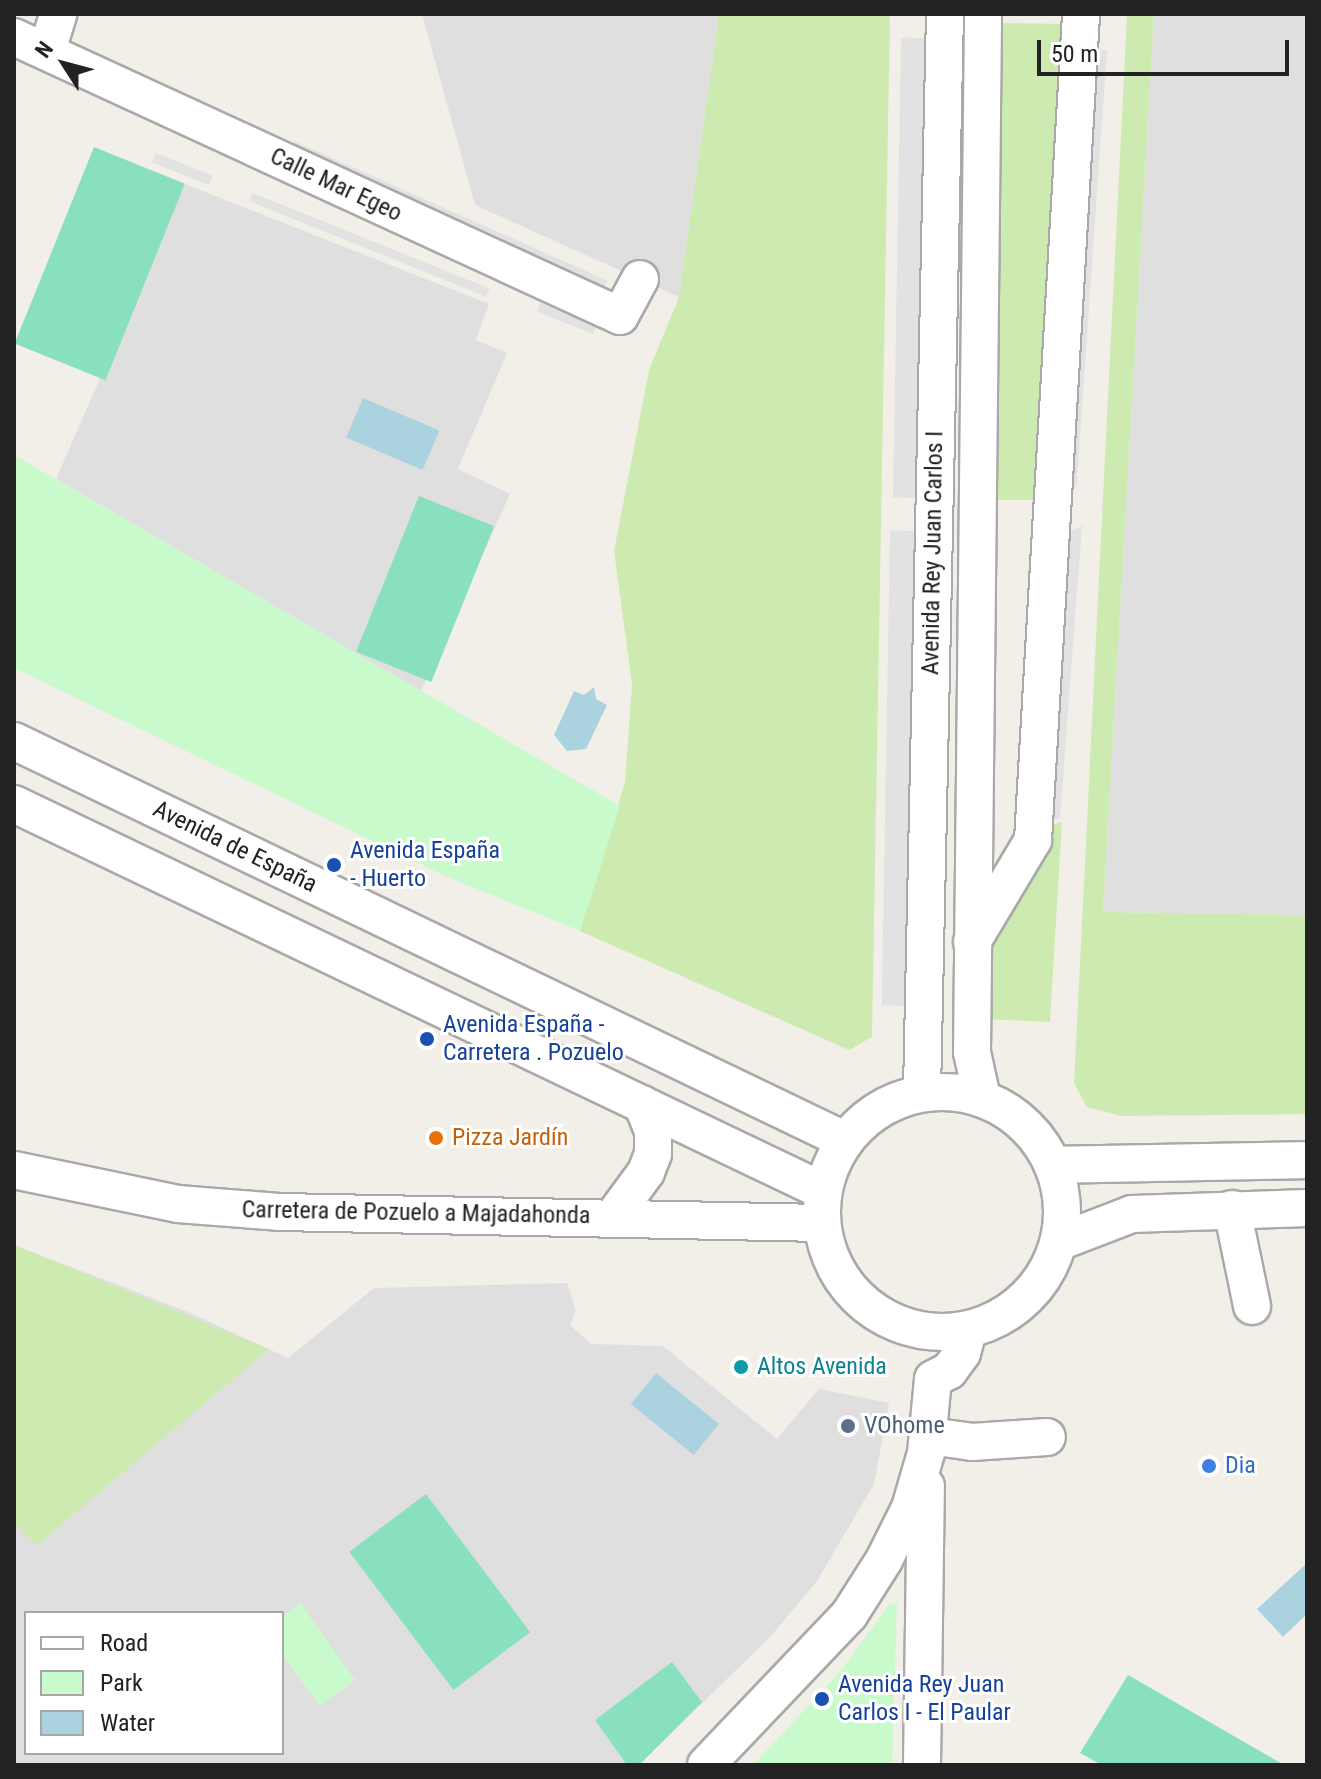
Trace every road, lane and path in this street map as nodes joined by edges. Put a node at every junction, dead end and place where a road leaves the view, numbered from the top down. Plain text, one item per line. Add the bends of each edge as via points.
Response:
1 (58, 14) edge
2 (945, 14) edge
3 (983, 14) edge
4 (1081, 14) edge
5 (14, 37) edge
6 (47, 51) junction
7 (640, 279) dead end
8 (14, 741) edge
9 (14, 804) edge
10 (972, 942) junction
11 (922, 1092) junction
12 (982, 1098) junction
13 (642, 1104) junction
14 (844, 1140) junction
15 (1307, 1160) edge
16 (1053, 1165) junction
17 (14, 1170) edge
18 (822, 1207) junction
19 (1307, 1208) edge
20 (1232, 1209) junction
21 (613, 1217) junction
22 (1059, 1242) junction
23 (1252, 1306) dead end
24 (910, 1329) junction
25 (968, 1330) junction
26 (933, 1379) junction
27 (1047, 1437) dead end
28 (928, 1444) junction
29 (706, 1765) edge
30 (922, 1765) edge

1 - 6 street
2 - 11 street, Avenida Rey Juan Carlos I
3 - 10 street, Avenida Rey Juan Carlos I
4 - 10 street via 1033,840
5 - 6 street, Calle Mar Egeo
6 - 7 street, Calle Mar Egeo via 620,316
8 - 14 street, Avenida de España
9 - 13 street
10 - 12 street, Avenida Rey Juan Carlos I via 972,1052
11 - 12 street
11 - 14 street via 879,1109
12 - 16 street via 1012,1113 1036,1136
13 - 18 street
13 - 21 street via 653,1131 653,1154
14 - 18 street
15 - 16 street
16 - 22 street via 1061,1190
17 - 21 street, Carretera de Pozuelo a Majadahonda via 178,1204 279,1212
18 - 21 street, Carretera de Pozuelo a Majadahonda
18 - 24 street via 840,1278 859,1301
19 - 20 street
20 - 22 street via 1132,1214
20 - 23 street
22 - 25 street via 1026,1299 999,1319
24 - 25 street
24 - 26 street via 915,1368
25 - 26 street via 962,1353 949,1371
26 - 28 street
27 - 28 street
28 - 29 street via 910,1508 849,1615
28 - 30 street

